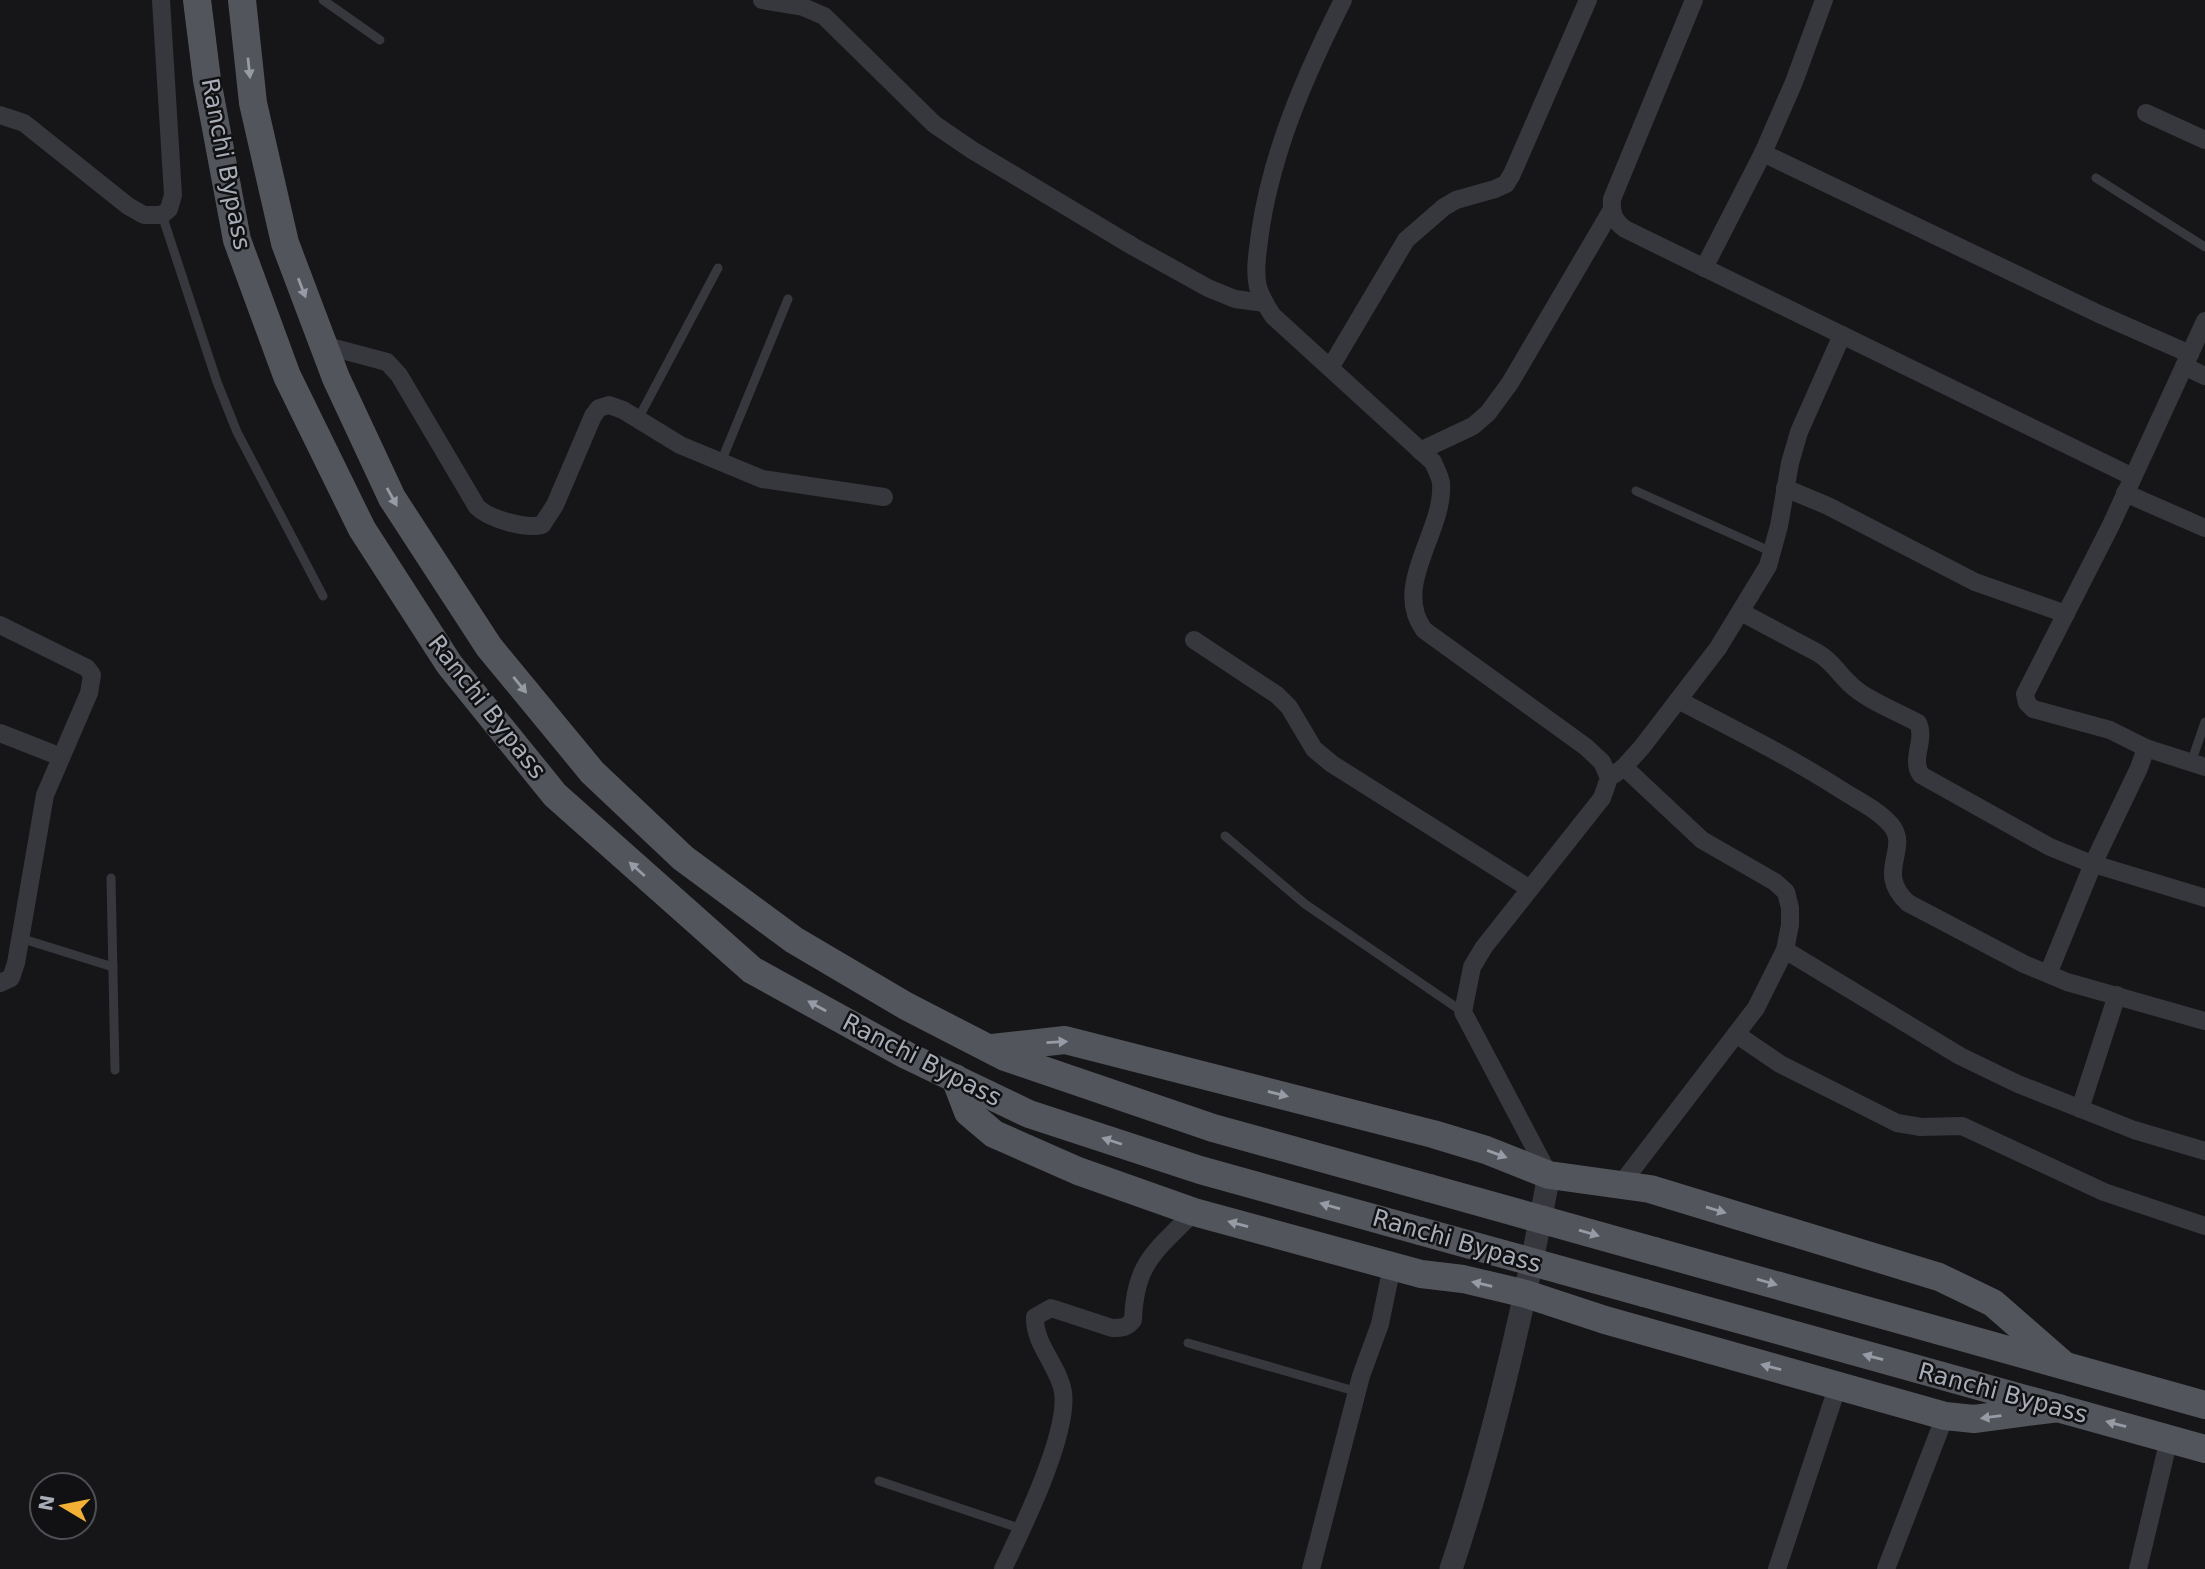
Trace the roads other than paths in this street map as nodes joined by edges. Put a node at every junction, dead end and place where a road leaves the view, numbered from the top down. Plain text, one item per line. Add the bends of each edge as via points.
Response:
1 (161, 0) edge
2 (197, 0) edge
3 (242, 0) edge
4 (323, 0) edge
5 (762, 0) edge
6 (1343, 0) edge
7 (1588, 0) edge
8 (1694, 0) edge
9 (1824, 0) edge
10 (380, 40) dead end
11 (2146, 113) dead end
12 (0, 115) edge
13 (2205, 140) edge
14 (1763, 153) junction
15 (2096, 178) dead end
16 (1611, 211) junction
17 (162, 215) junction
18 (2205, 247) edge
19 (718, 268) dead end
20 (1704, 268) junction
21 (789, 299) dead end
22 (1265, 303) junction
23 (2205, 321) edge
24 (1842, 335) junction
25 (323, 345) junction
26 (2187, 360) junction
27 (1330, 368) junction
28 (2205, 376) edge
29 (638, 419) junction
30 (1420, 450) junction
31 (721, 462) junction
32 (2129, 485) junction
33 (1786, 488) junction
34 (1636, 491) dead end
35 (884, 496) dead end
36 (2205, 528) edge
37 (1773, 552) junction
38 (323, 596) dead end
39 (1741, 612) junction
40 (2066, 614) junction
41 (0, 625) edge
42 (1194, 640) dead end
43 (1678, 700) junction
44 (2205, 722) edge
45 (0, 733) edge
46 (2146, 748) junction
47 (61, 757) junction
48 (2198, 765) edge
49 (1625, 767) junction
50 (1609, 778) junction
51 (1225, 836) dead end
52 (2093, 864) junction
53 (111, 878) dead end
54 (1530, 889) junction
55 (2205, 898) edge
56 (20, 938) junction
57 (1785, 950) junction
58 (113, 967) junction
59 (2048, 974) junction
60 (0, 983) edge
61 (2117, 995) junction
62 (1463, 1012) junction
63 (2205, 1020) edge
64 (1736, 1034) junction
65 (989, 1049) junction
66 (115, 1070) dead end
67 (955, 1078) junction
68 (2080, 1109) junction
69 (2205, 1151) edge
70 (1549, 1175) junction
71 (1622, 1184) junction
72 (1194, 1213) junction
73 (2205, 1226) edge
74 (1392, 1266) junction
75 (1526, 1294) junction
76 (1188, 1343) dead end
77 (2064, 1365) junction
78 (1838, 1385) junction
79 (1358, 1392) junction
80 (2205, 1405) edge
81 (2059, 1408) junction
82 (1945, 1416) junction
83 (2169, 1439) junction
84 (2205, 1449) edge
85 (879, 1481) dead end
86 (1022, 1529) junction
87 (1003, 1569) edge
88 (1311, 1569) edge
89 (1451, 1569) edge
90 (1777, 1569) edge
91 (1886, 1569) edge
92 (2138, 1569) edge

1 - 17 street via 173,195
67 -> 2 main road, Ranchi Bypass via 752,970 555,795 449,664 362,529 287,376 237,240
3 -> 25 main road, Ranchi Bypass via 253,103 285,243
4 - 10 lane
5 - 22 street via 824,16 934,124 972,150 1208,288 1235,299
6 - 22 street via 1292,112 1265,197 1256,259
7 - 27 street via 1506,184 1444,207 1406,240
8 - 16 street via 1625,165
9 - 14 street
11 - 13 street
12 - 17 street via 24,123 128,205 145,215
14 - 20 street
14 - 26 street
15 - 18 lane
16 - 20 street via 1625,229
16 - 30 street via 1488,413 1473,426
17 - 38 lane via 237,432
19 - 29 lane
20 - 24 street
21 - 31 lane
22 - 27 street via 1273,316
23 - 26 street
24 - 32 street
24 - 33 street via 1799,432
25 - 29 street via 387,362 399,374 477,507 492,518 542,525 599,408 609,405
25 -> 65 main road, Ranchi Bypass via 392,498 489,647 592,772 683,858 794,940
26 - 28 street
26 - 32 street
27 - 30 street
29 - 31 street via 680,445
30 - 50 street via 1441,480 1437,511 1414,586 1416,619 1587,747 1602,762
31 - 35 street via 762,479
32 - 36 street
32 - 40 street
33 - 37 street
33 - 40 street via 1975,582
34 - 37 lane
37 - 39 street
39 - 43 street
39 - 52 street via 1818,653 1858,691 1919,723 1922,737 1916,766 1921,775 2050,847
40 - 46 street via 2030,682 2027,703 2033,709 2110,730
41 - 47 street via 92,674 89,693
42 - 54 street via 1277,695 1314,748 1332,764
43 - 49 street
43 - 59 street via 1805,767 1879,814 1896,835 1892,879 1899,895
44 - 48 lane
45 - 47 street
46 - 48 street
46 - 52 street
47 - 56 street via 40,815
49 - 50 street
49 - 57 street via 1703,840 1786,892 1790,925
50 - 54 street via 1602,797
51 - 62 lane via 1305,904
52 - 55 street
52 - 59 street
53 - 58 lane
54 - 62 street via 1472,967
56 - 58 lane
56 - 60 street via 11,978
57 - 64 street via 1756,1008
57 - 68 street via 1960,1056
58 - 66 lane
59 - 61 street
61 - 63 street
61 - 68 street
62 - 70 street
64 - 71 street
64 - 73 street via 1780,1064 1897,1123 1962,1126 2104,1192
65 -> 70 main road via 1065,1040 1433,1134
65 -> 77 main road, Ranchi Bypass, bridge via 1213,1128
67 - 72 main road via 968,1112 994,1133 1078,1171
81 -> 67 main road, Ranchi Bypass, bridge via 1174,1161 1029,1114
68 - 69 street
70 - 71 main road
70 - 75 street
71 -> 77 main road via 1939,1277 1993,1303
74 -> 72 main road
72 - 86 street via 1144,1267 1129,1326 1112,1328 1051,1308 1035,1317 1039,1339 1063,1390 1063,1415
75 -> 74 main road
74 - 79 street via 1380,1324
78 -> 75 main road
75 - 89 street via 1476,1492
76 - 79 lane
77 - 80 main road, Ranchi Bypass
78 - 82 main road
78 - 90 street
79 - 88 street
81 -> 82 main road via 1975,1419
83 -> 81 main road, Ranchi Bypass
82 - 91 street
83 - 84 main road, Ranchi Bypass
83 - 92 street
85 - 86 lane
86 - 87 street

